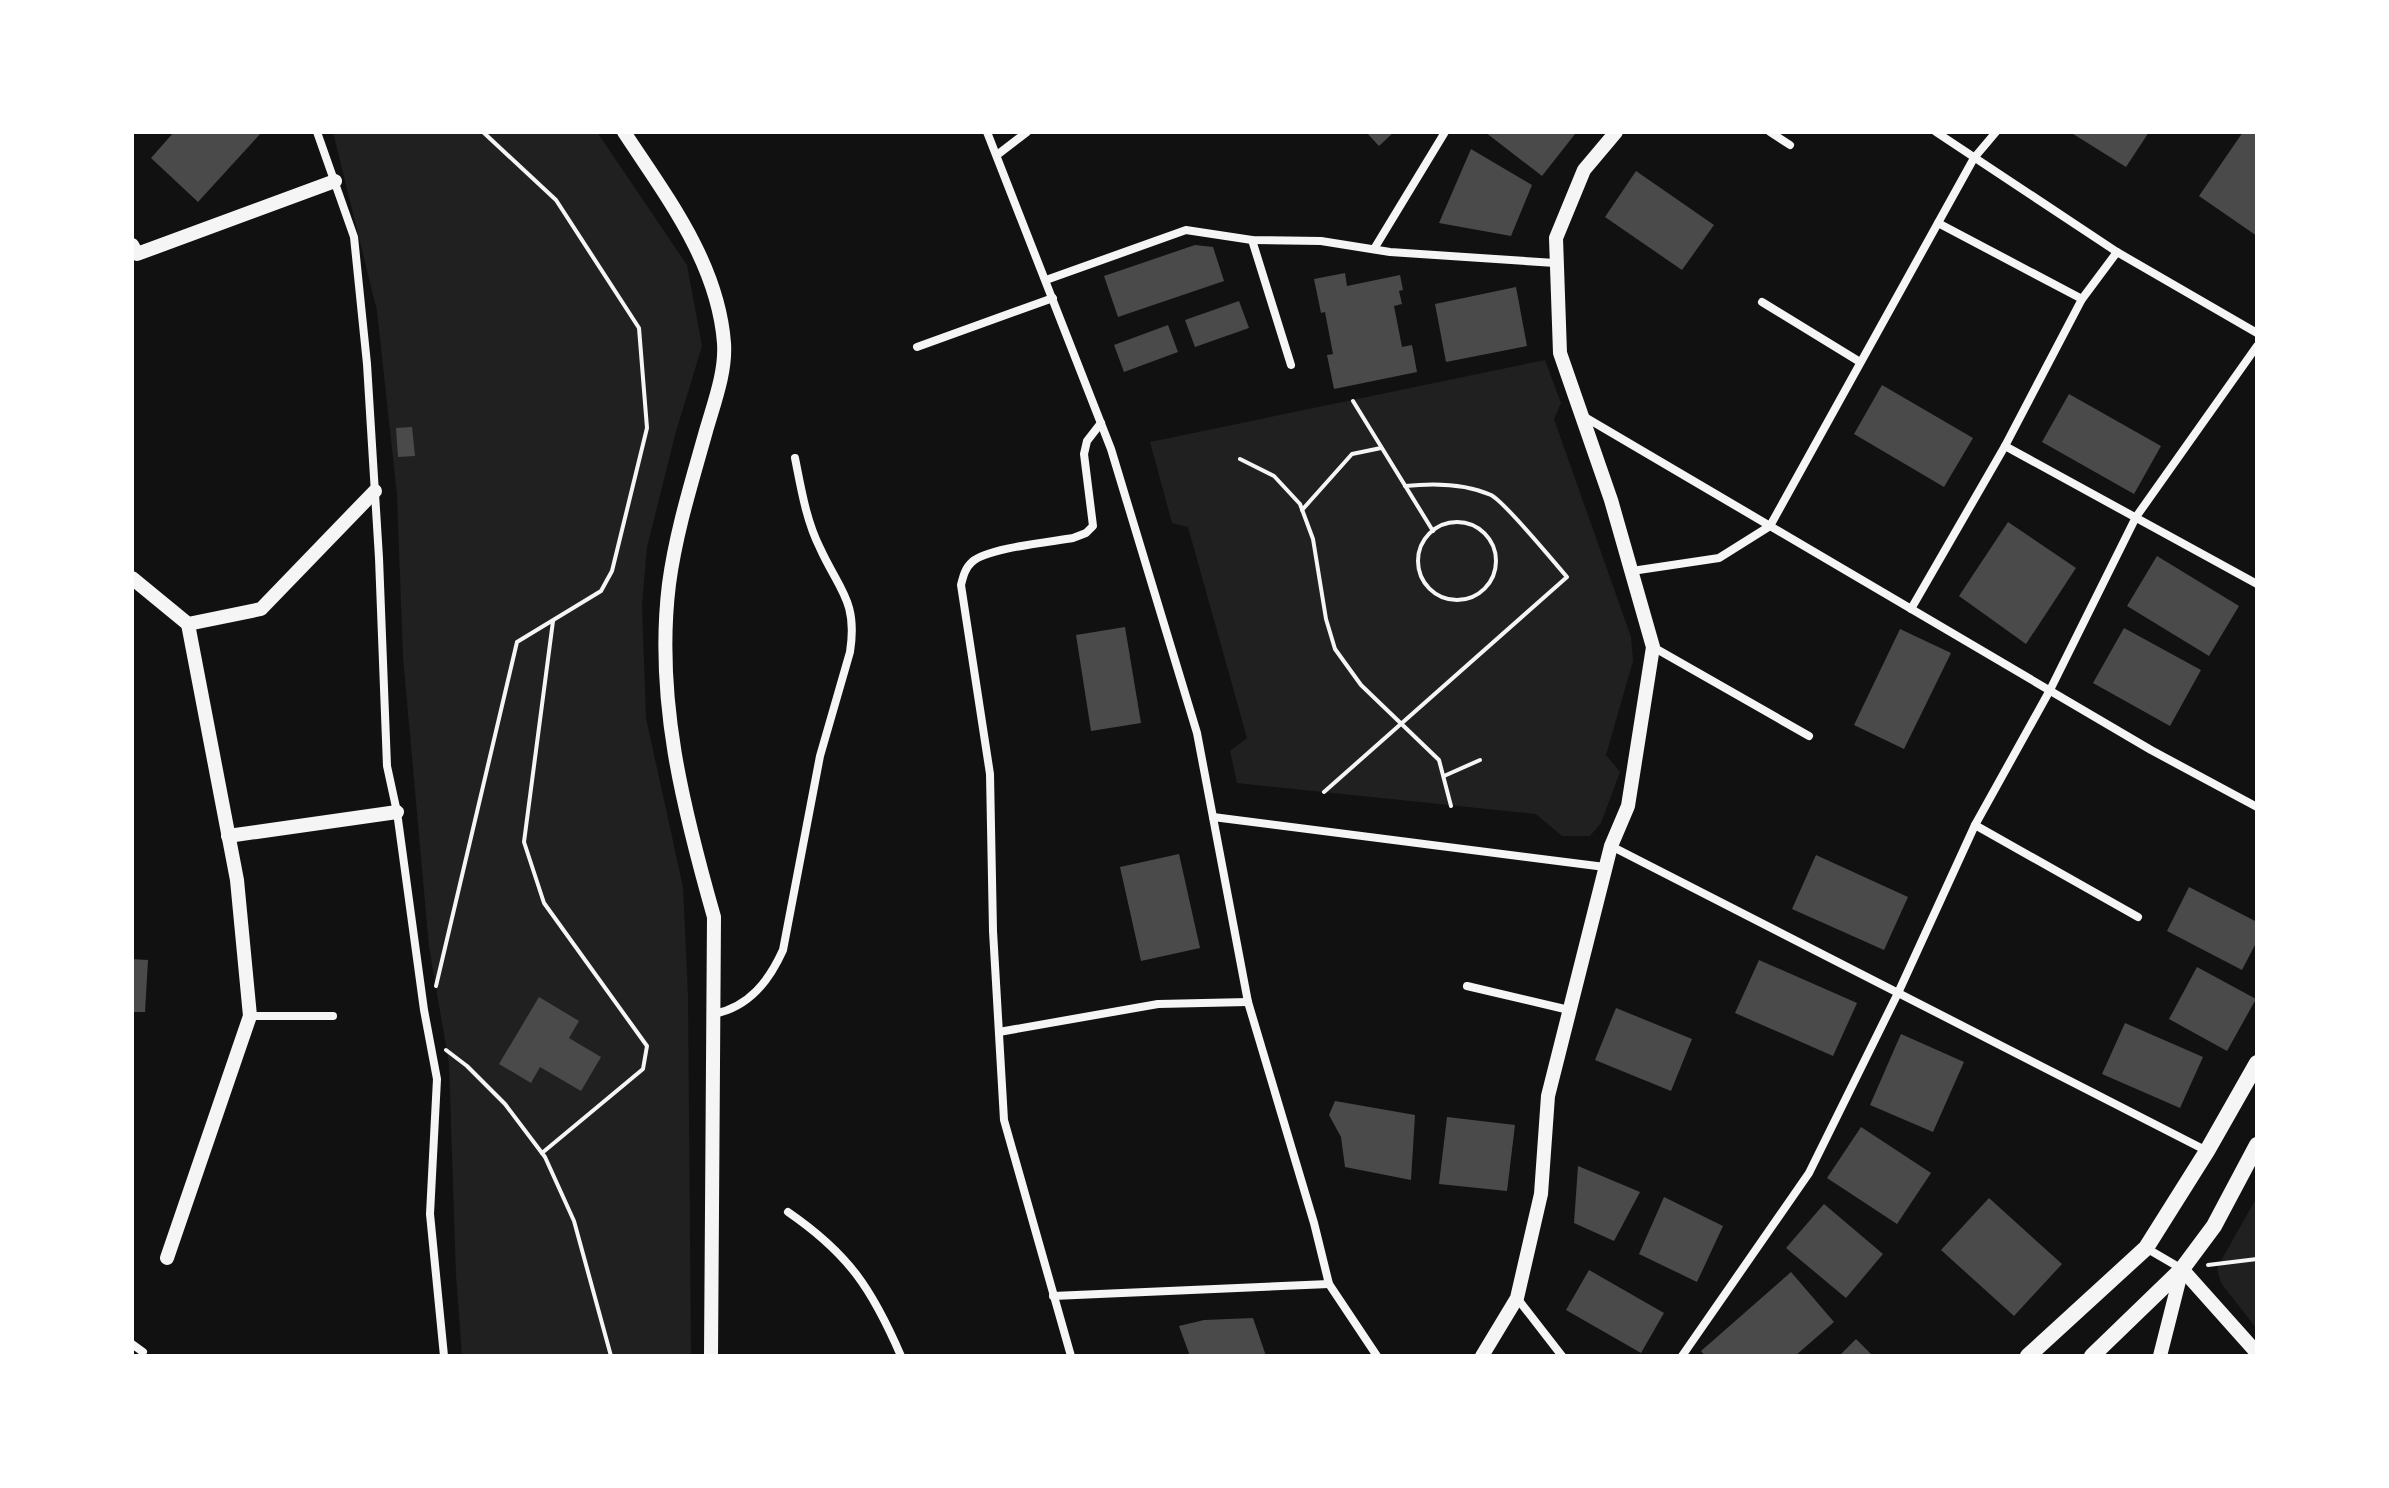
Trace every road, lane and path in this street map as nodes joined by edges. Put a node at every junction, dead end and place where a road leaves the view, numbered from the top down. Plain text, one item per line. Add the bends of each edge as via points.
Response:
1 (317, 132) edge
2 (483, 132) edge
3 (624, 132) edge
4 (987, 132) edge
5 (1027, 132) edge
6 (1445, 132) edge
7 (1616, 132) edge
8 (1770, 132) edge
9 (1936, 132) edge
10 (1996, 132) edge
11 (1790, 145) dead end
12 (997, 155) junction
13 (1974, 158) junction
14 (335, 181) junction
15 (1938, 223) junction
16 (1252, 240) junction
17 (132, 245) edge
18 (1374, 249) junction
19 (2117, 252) junction
20 (1555, 263) junction
21 (1046, 280) junction
22 (1053, 298) junction
23 (2082, 299) junction
24 (1762, 302) dead end
25 (2257, 333) edge
26 (2257, 346) edge
27 (917, 347) dead end
28 (1860, 362) junction
29 (1291, 365) dead end
30 (1353, 401) dead end
31 (1582, 415) junction
32 (1101, 423) junction
33 (2005, 446) junction
34 (1381, 448) junction
35 (795, 458) dead end
36 (1240, 459) dead end
37 (1405, 486) junction
38 (375, 491) junction
39 (1302, 510) junction
40 (2136, 517) junction
41 (1770, 526) junction
42 (1433, 531) junction
43 (1632, 571) junction
44 (132, 578) edge
45 (2257, 584) edge
46 (1911, 609) junction
47 (553, 620) junction
48 (188, 624) junction
49 (1653, 647) junction
50 (2050, 690) junction
51 (1402, 723) junction
52 (1809, 736) dead end
53 (1480, 760) dead end
54 (1444, 776) junction
55 (1324, 792) dead end
56 (1451, 806) dead end
57 (2257, 807) edge
58 (397, 812) junction
59 (1213, 817) junction
60 (1975, 825) junction
61 (228, 836) junction
62 (1611, 846) junction
63 (1605, 867) junction
64 (2138, 917) dead end
65 (1467, 986) dead end
66 (1898, 993) junction
67 (438, 1000) dead end
68 (1248, 1002) junction
69 (1569, 1010) junction
70 (714, 1014) junction
71 (250, 1016) junction
72 (333, 1016) dead end
73 (999, 1032) junction
74 (445, 1039) dead end
75 (2257, 1063) edge
76 (2257, 1145) edge
77 (2207, 1151) junction
78 (542, 1153) junction
79 (788, 1212) dead end
80 (2146, 1248) junction
81 (167, 1258) dead end
82 (2257, 1259) edge
83 (2182, 1269) junction
84 (1329, 1284) junction
85 (1053, 1296) junction
86 (1517, 1298) junction
87 (132, 1344) edge
88 (143, 1352) dead end
89 (2257, 1353) edge
90 (444, 1356) edge
91 (611, 1356) edge
92 (711, 1356) edge
93 (901, 1356) edge
94 (1071, 1356) edge
95 (1377, 1356) edge
96 (1482, 1356) edge
97 (1562, 1356) edge
98 (1682, 1356) edge
99 (2028, 1356) edge
100 (2092, 1356) edge
101 (2160, 1356) edge

1 - 14 street
2 - 47 path via 556,200 639,328 647,428 612,571 601,591
3 - 70 street via 695,243 717,305 724,344 720,380 669,583 664,660 672,747 714,917
4 - 12 street
5 - 12 street
6 - 18 street
7 - 20 street via 1584,170 1556,238
8 - 11 street
9 - 13 street
10 - 13 street
12 - 21 street
13 - 15 street
13 - 19 street
14 - 17 street via 137,254
14 - 38 street via 354,237
15 - 23 street
15 - 28 street
16 - 18 street via 1321,241
16 - 21 street via 1186,230
16 - 29 street
18 - 20 street
19 - 23 street
19 - 25 street
20 - 31 street via 1560,353
21 - 22 street
22 - 27 street
22 - 32 street
23 - 33 street
24 - 28 street
26 - 40 street
28 - 41 street
30 - 34 path
31 - 41 street
31 - 43 street
32 - 59 street via 1197,733
32 - 73 street via 1084,454 1093,526 1073,538 985,554 971,563 961,585 990,774
33 - 40 street
33 - 46 street
34 - 37 path
34 - 39 path via 1352,454
35 - 70 street via 820,548 849,602 852,644 820,756 783,950 749,998
36 - 39 path via 1274,476
37 - 42 path
37 - 51 path via 1442,485 1493,496 1567,577
38 - 48 street via 261,609
38 - 58 street via 387,766
39 - 51 path via 1313,539 1335,649 1361,685
40 - 45 street
40 - 50 street
41 - 43 street via 1719,558
41 - 46 street
42 - 42 path via 1423,541 1418,567 1431,591 1456,600 1482,592 1495,571 1488,536 1468,523 1443,524
43 - 49 street
44 - 48 street
46 - 50 street
47 - 67 path via 517,642 436,986
47 - 78 path via 524,842 544,903 647,1046 643,1069
48 - 61 street
49 - 52 street
49 - 62 street via 1628,806
50 - 57 street
50 - 60 street
51 - 54 path via 1439,760
51 - 55 path
53 - 54 path
54 - 56 path
58 - 61 street
58 - 90 street via 437,1079 430,1214
59 - 63 street
59 - 68 street
60 - 64 street
60 - 66 street
61 - 71 street
62 - 63 street
62 - 66 street
63 - 69 street
65 - 69 street
66 - 77 street
66 - 98 street via 1809,1173
68 - 73 street via 1158,1004
68 - 84 street
69 - 86 street via 1548,1096 1541,1194
70 - 92 street
71 - 72 street
71 - 81 street
73 - 85 street via 1004,1120
74 - 78 path via 447,1052 505,1104
75 - 77 main road
76 - 83 main road via 2214,1226
77 - 80 main road
78 - 91 path via 574,1221
79 - 93 street via 846,1258 872,1296
80 - 83 street
80 - 99 main road
82 - 83 path
83 - 89 street
83 - 100 main road
83 - 101 street
84 - 85 street
84 - 95 street
85 - 94 street
86 - 96 street
86 - 97 street
87 - 88 street

